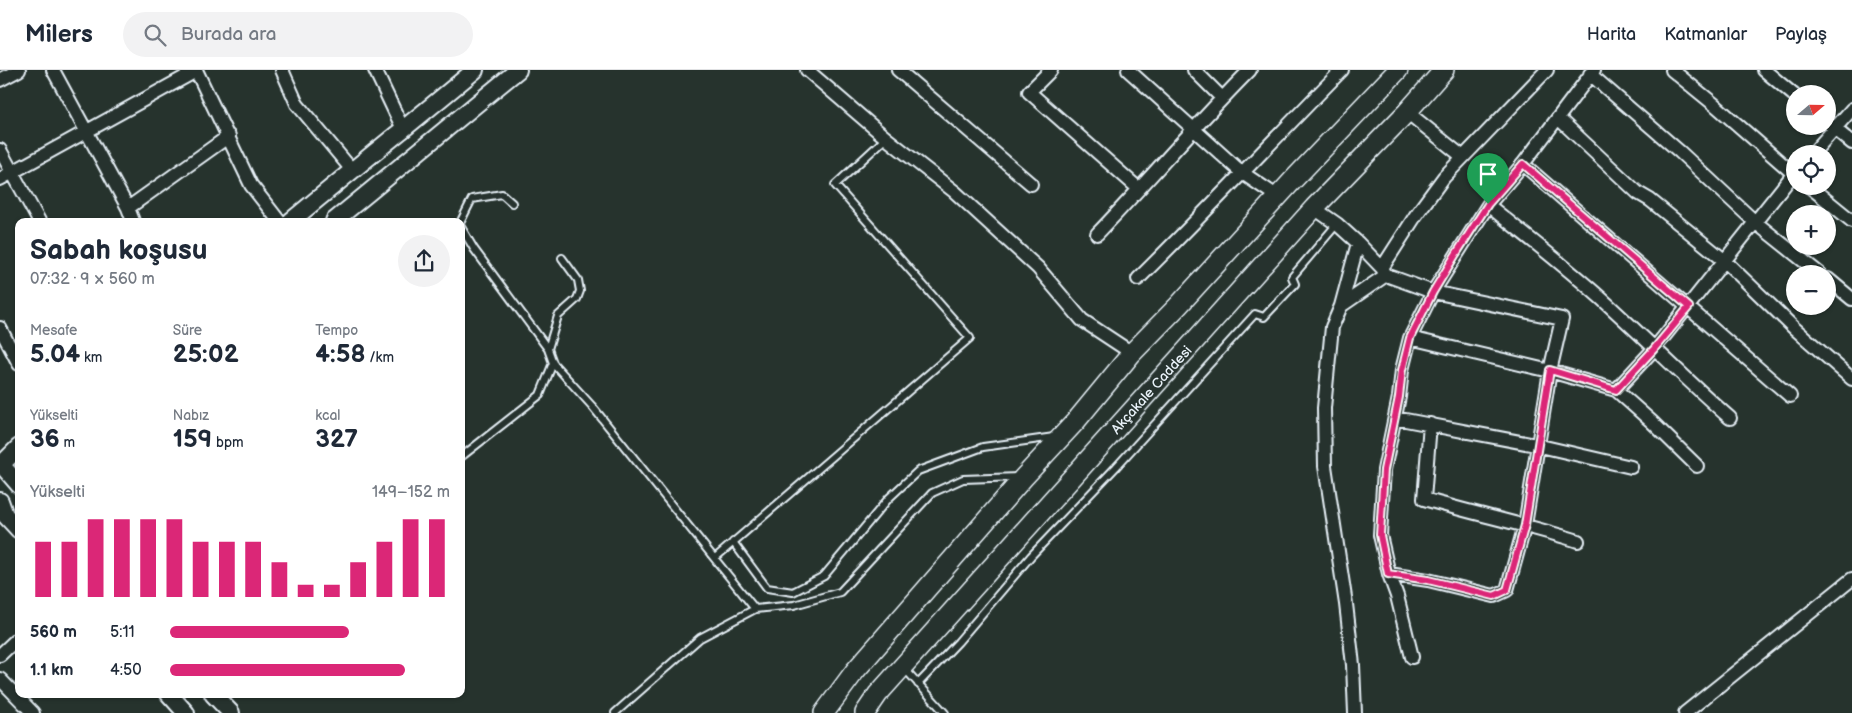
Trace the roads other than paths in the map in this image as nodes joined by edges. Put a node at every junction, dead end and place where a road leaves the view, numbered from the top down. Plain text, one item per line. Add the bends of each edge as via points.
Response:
1 (19, 70) edge
2 (53, 70) edge
3 (196, 70) edge
4 (282, 70) edge
5 (375, 70) edge
6 (475, 70) edge
7 (518, 70) edge
8 (807, 70) edge
9 (898, 70) edge
10 (1051, 70) edge
11 (1128, 70) edge
12 (1194, 70) edge
13 (1250, 70) edge
14 (1342, 70) edge
15 (1444, 70) edge
16 (1547, 70) edge
17 (1672, 70) edge
18 (1764, 70) edge
19 (1391, 72) edge
20 (1592, 72) edge
21 (0, 80) edge
22 (1786, 88) edge
23 (1222, 98) junction
24 (1852, 109) edge
25 (1407, 112) junction
26 (1558, 118) junction
27 (1836, 122) edge
28 (1193, 129) junction
29 (1836, 130) edge
30 (404, 131) junction
31 (86, 132) junction
32 (229, 136) junction
33 (886, 138) junction
34 (1852, 143) edge
35 (0, 150) edge
36 (1462, 157) junction
37 (1523, 164) junction
38 (1786, 166) edge
39 (352, 170) junction
40 (12, 172) junction
41 (1242, 172) junction
42 (0, 179) edge
43 (1030, 184) dead end
44 (1786, 185) edge
45 (1139, 190) junction
46 (1820, 195) edge
47 (1278, 197) junction
48 (512, 203) dead end
49 (1488, 204) junction
50 (128, 208) junction
51 (1314, 208) junction
52 (37, 218) edge
53 (132, 218) edge
54 (277, 218) edge
55 (295, 218) edge
56 (338, 218) edge
57 (462, 218) edge
58 (1852, 221) edge
59 (1755, 222) junction
60 (1337, 224) junction
61 (465, 234) edge
62 (1097, 234) dead end
63 (1358, 243) junction
64 (562, 258) dead end
65 (1726, 261) junction
66 (1809, 265) edge
67 (1384, 272) junction
68 (1138, 278) dead end
69 (1836, 286) edge
70 (1433, 292) junction
71 (1852, 299) edge
72 (1341, 306) junction
73 (1689, 307) junction
74 (0, 328) edge
75 (1410, 338) junction
76 (548, 349) junction
77 (1654, 349) junction
78 (1132, 353) junction
79 (15, 356) edge
80 (552, 363) junction
81 (1550, 370) junction
82 (1852, 379) edge
83 (1616, 390) junction
84 (1790, 396) dead end
85 (1395, 418) junction
86 (1730, 418) dead end
87 (1430, 424) junction
88 (1060, 436) junction
89 (1536, 445) junction
90 (15, 451) edge
91 (465, 454) edge
92 (0, 464) edge
93 (1697, 466) dead end
94 (1631, 467) dead end
95 (1024, 476) junction
96 (13, 482) edge
97 (0, 501) edge
98 (1525, 525) junction
99 (15, 526) edge
100 (1578, 541) dead end
101 (733, 542) junction
102 (715, 558) junction
103 (1388, 574) junction
104 (1852, 580) edge
105 (755, 609) junction
106 (15, 641) edge
107 (0, 655) edge
108 (1412, 657) dead end
109 (903, 667) junction
110 (0, 679) edge
111 (918, 684) junction
112 (15, 696) edge
113 (17, 698) edge
114 (173, 698) edge
115 (217, 698) edge
116 (28, 711) edge
117 (186, 713) edge
118 (231, 713) edge
119 (615, 713) edge
120 (824, 713) edge
121 (865, 713) edge
122 (945, 713) edge
123 (1355, 713) edge
124 (1685, 713) edge

1 - 21 street
2 - 31 street
3 - 31 street
3 - 32 street
4 - 39 street via 297,104
5 - 30 street
6 - 30 street
7 - 56 street
8 - 33 street
9 - 43 street
10 - 45 street via 1029,92
11 - 28 street
12 - 23 street
13 - 23 street
14 - 41 street
15 - 25 main road, Akçakale Caddesi
16 - 36 street
17 - 38 street
18 - 22 street
19 - 47 main road
20 - 26 street
20 - 59 street
23 - 28 street
24 - 27 street
25 - 36 street
25 - 51 main road, Akçakale Caddesi
26 - 37 street
26 - 65 street via 1638,193
28 - 41 street
28 - 45 street
29 - 34 street
30 - 39 street
31 - 40 street
31 - 50 street
32 - 50 street
32 - 54 street via 251,185
33 - 78 street via 955,192 1038,268 1082,320
33 - 101 lane via 835,185 970,338
35 - 40 street
36 - 67 street via 1421,208
37 - 49 street
37 - 73 street
39 - 55 street
40 - 42 street
40 - 52 street
41 - 47 street
41 - 68 street
44 - 59 street
45 - 62 street
46 - 58 street
47 - 78 main road
48 - 57 lane via 502,194 472,199
49 - 70 street
49 - 77 street via 1580,279
50 - 53 street
51 - 60 street
51 - 109 main road, Akçakale Caddesi
59 - 65 street
59 - 66 street
60 - 63 street
60 - 111 lane via 1292,277 1295,284 1277,304 1264,317 1255,314 1031,556
61 - 76 lane
63 - 67 street
63 - 72 street
64 - 76 lane via 578,280 580,291 577,299 558,316
65 - 73 street
65 - 82 street
67 - 70 street
67 - 72 street
69 - 71 street
70 - 75 street
70 - 81 street via 1562,319
72 - 123 street via 1332,327 1324,408 1325,466 1346,604
73 - 77 street
73 - 84 street
74 - 79 street
75 - 81 street
75 - 85 street
76 - 80 lane
77 - 83 street
77 - 86 street
78 - 88 main road
80 - 91 lane via 540,395
80 - 102 lane via 592,406
81 - 83 street
81 - 89 street
83 - 93 street
85 - 87 street
85 - 103 street via 1384,470 1380,535
87 - 89 street
87 - 98 street via 1424,500
88 - 95 main road
88 - 101 lane via 983,447 918,471 889,498 824,576 793,592 767,588
89 - 94 street
89 - 98 street
90 - 92 street
92 - 96 street
95 - 105 lane via 963,479 932,493 840,592 794,605
95 - 120 main road via 855,671
97 - 99 street via 5,515
98 - 100 street
98 - 103 street via 1507,590 1494,596
101 - 102 lane
102 - 105 lane
103 - 108 street via 1397,596
104 - 124 street
105 - 119 lane via 700,638
106 - 107 street
109 - 111 lane
109 - 121 main road, Akçakale Caddesi
110 - 112 street
111 - 122 lane
113 - 116 street
114 - 117 street
115 - 118 street

